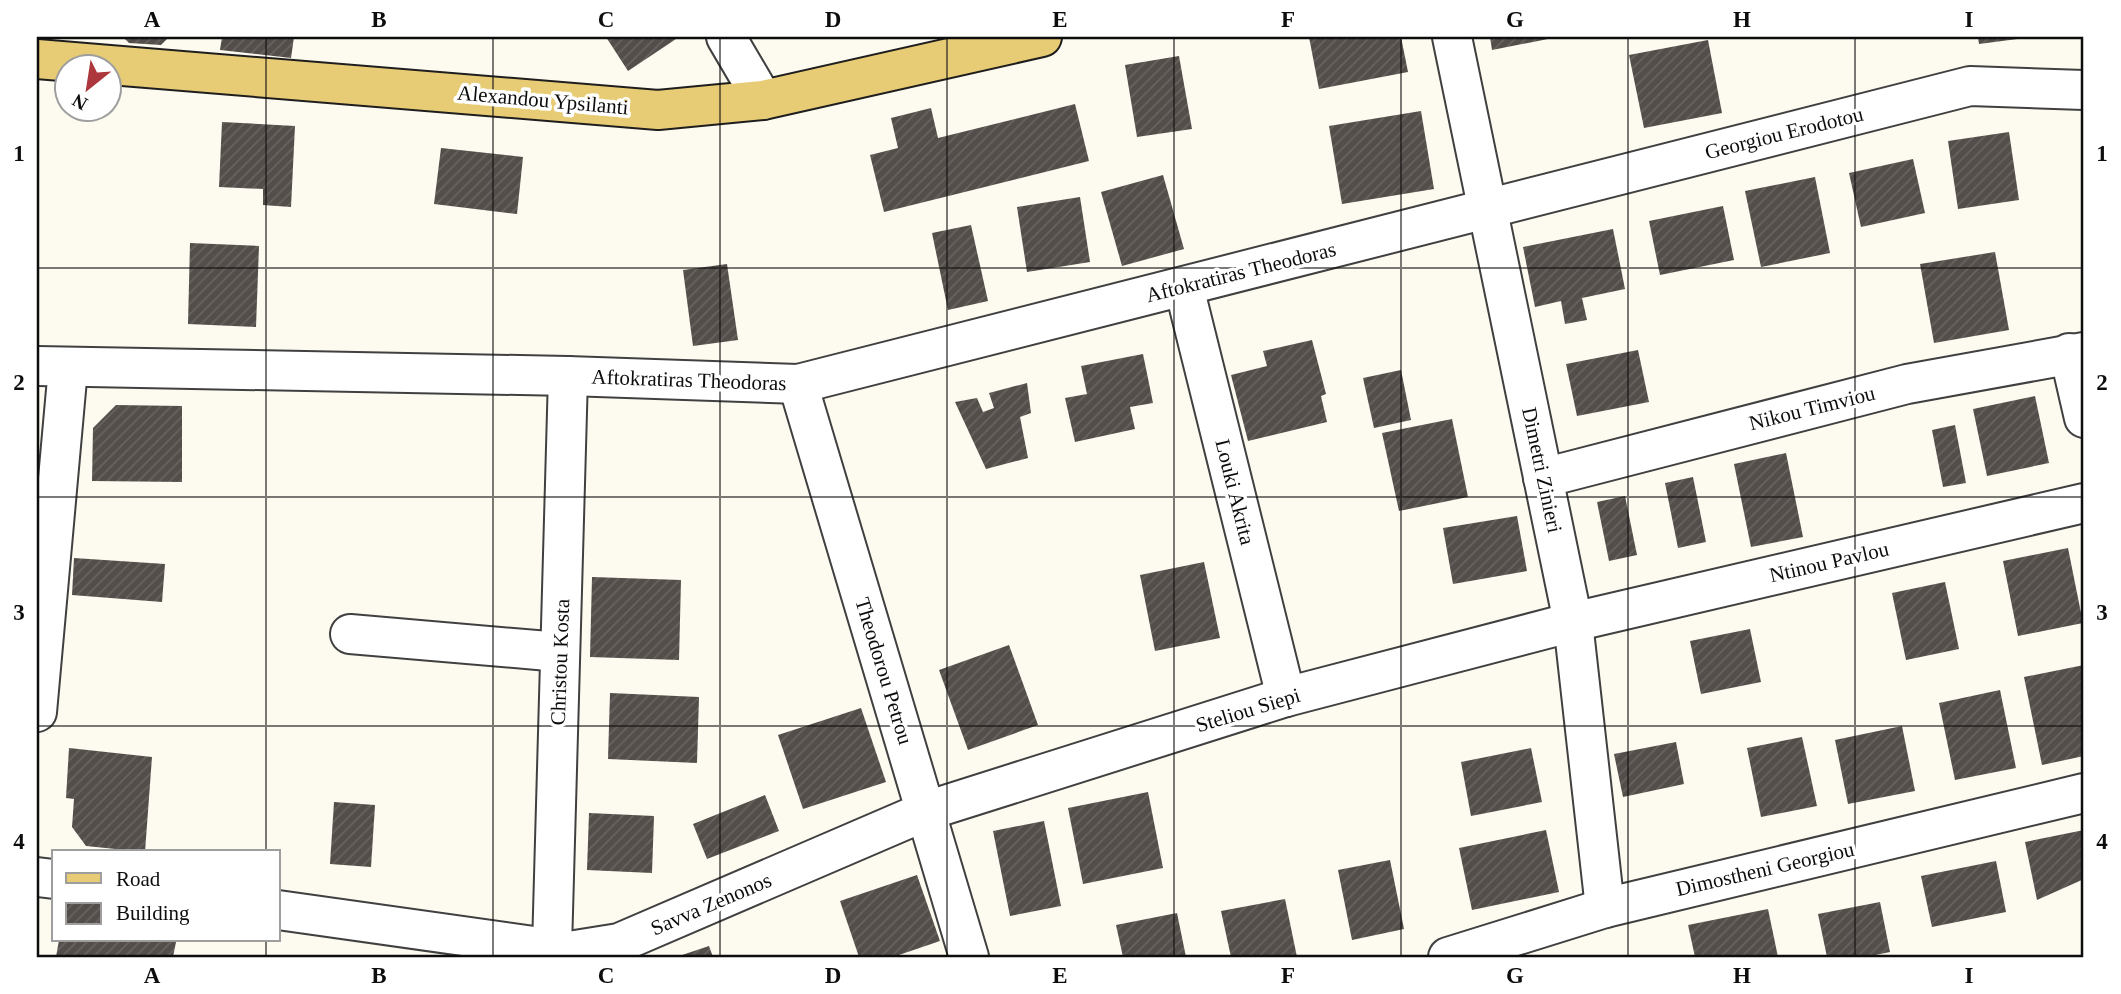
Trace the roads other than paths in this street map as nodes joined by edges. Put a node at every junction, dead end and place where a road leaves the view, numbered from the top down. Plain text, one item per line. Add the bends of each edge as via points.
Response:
1 (726, 37) edge
2 (1042, 37) edge
3 (1452, 37) edge
4 (37, 58) edge
5 (2084, 90) edge
6 (763, 100) junction
7 (1487, 209) junction
8 (1184, 287) junction
9 (2077, 352) edge
10 (52, 367) edge
11 (568, 376) junction
12 (798, 384) junction
13 (2084, 418) edge
14 (1543, 478) junction
15 (2084, 503) edge
16 (1573, 622) junction
17 (350, 634) dead end
18 (560, 652) junction
19 (1286, 697) junction
20 (37, 712) edge
21 (2084, 793) edge
22 (926, 811) junction
23 (1605, 908) junction
24 (280, 910) edge
25 (552, 948) junction
26 (969, 957) edge
27 (1448, 957) edge

1 - 6 street
2 - 6 main road, Alexandou Ypsilanti
3 - 7 street, Dimetri Zinieri
4 - 6 main road, Alexandou Ypsilanti via 658,110
5 - 7 street, Georgiou Erodotou via 1970,86
7 - 8 street, Aftokratiras Theodoras
7 - 14 street, Dimetri Zinieri
8 - 12 street, Aftokratiras Theodoras
8 - 19 street, Louki Akrita
9 - 13 street
9 - 14 street, Nikou Timviou via 1907,384
10 - 11 street, Aftokratiras Theodoras
10 - 20 street
11 - 12 street, Aftokratiras Theodoras
11 - 18 street, Christou Kosta
12 - 22 street, Theodorou Petrou
14 - 16 street, Dimetri Zinieri
15 - 16 street, Ntinou Pavlou
16 - 19 street, Steliou Siepi
16 - 23 street, Dimetri Zinieri
17 - 18 street
18 - 25 street, Christou Kosta
19 - 22 street, Steliou Siepi
21 - 23 street, Dimostheni Georgiou
22 - 25 street, Savva Zenonos via 619,943 569,951
22 - 26 street, Theodorou Petrou
23 - 27 street, Dimostheni Georgiou
24 - 25 street, Savva Zenonos

